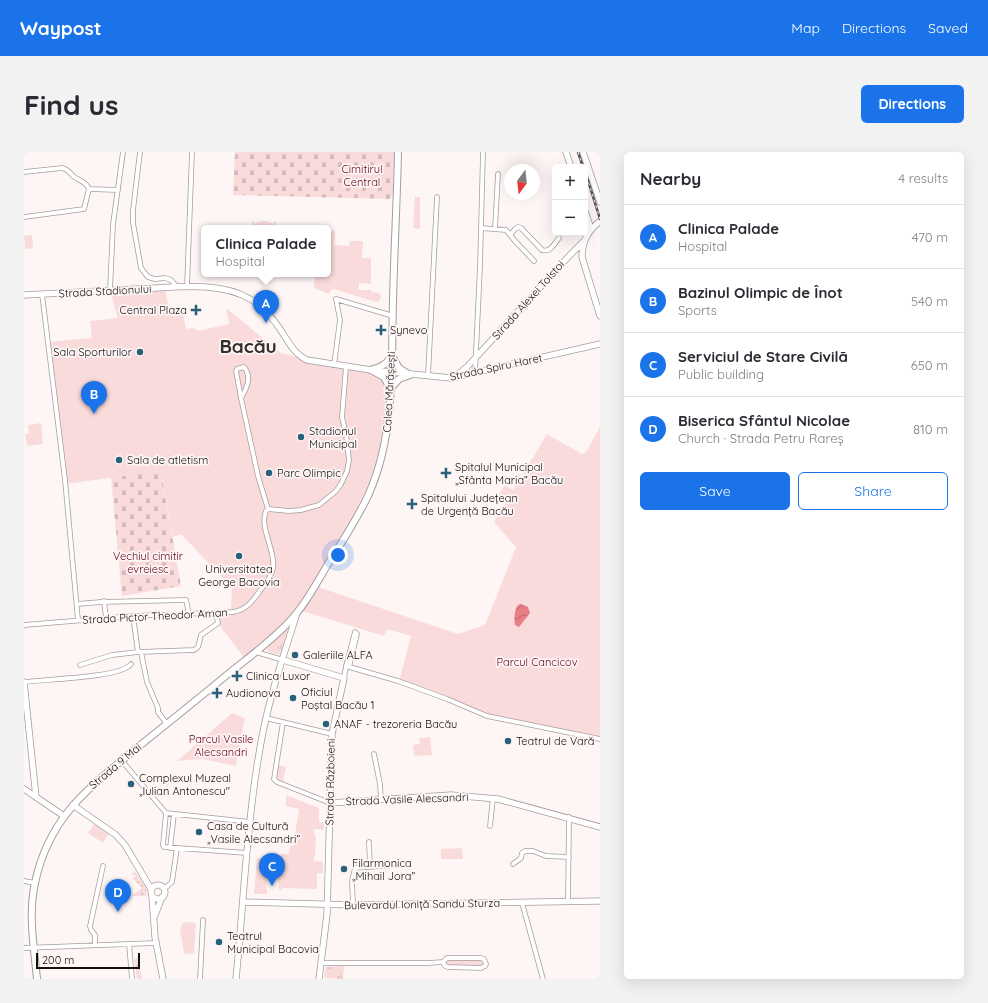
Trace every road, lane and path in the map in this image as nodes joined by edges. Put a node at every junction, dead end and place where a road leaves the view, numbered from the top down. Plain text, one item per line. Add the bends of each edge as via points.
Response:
1 (123, 152) edge
2 (140, 152) edge
3 (192, 152) edge
4 (398, 152) edge
5 (483, 152) edge
6 (566, 152) edge
7 (583, 152) edge
8 (570, 164) edge
9 (24, 172) edge
10 (498, 174) dead end
11 (89, 189) junction
12 (118, 190) junction
13 (437, 197) dead end
14 (600, 202) edge
15 (24, 217) edge
16 (588, 220) edge
17 (600, 221) edge
18 (481, 228) junction
19 (495, 229) junction
20 (591, 229) junction
21 (510, 235) junction
22 (559, 238) dead end
23 (584, 241) junction
24 (571, 253) junction
25 (582, 257) junction
26 (534, 262) dead end
27 (177, 287) junction
28 (186, 287) junction
29 (110, 290) junction
30 (42, 294) junction
31 (24, 295) edge
32 (393, 316) junction
33 (600, 316) edge
34 (600, 344) edge
35 (392, 354) junction
36 (476, 358) junction
37 (334, 365) junction
38 (346, 367) junction
39 (371, 370) junction
40 (391, 373) junction
41 (475, 374) junction
42 (410, 375) junction
43 (428, 376) junction
44 (454, 378) junction
45 (391, 389) junction
46 (241, 398) junction
47 (268, 509) junction
48 (104, 602) junction
49 (77, 604) junction
50 (298, 611) junction
51 (216, 613) junction
52 (189, 614) junction
53 (133, 616) junction
54 (106, 618) junction
55 (78, 620) junction
56 (24, 625) edge
57 (140, 652) junction
58 (256, 652) junction
59 (283, 660) junction
60 (131, 664) dead end
61 (80, 665) dead end
62 (348, 667) junction
63 (344, 678) junction
64 (24, 682) edge
65 (266, 718) junction
66 (283, 722) junction
67 (167, 724) junction
68 (332, 734) junction
69 (600, 739) edge
70 (374, 754) dead end
71 (122, 761) junction
72 (24, 789) edge
73 (36, 797) junction
74 (493, 798) junction
75 (381, 800) junction
76 (330, 803) junction
77 (73, 805) junction
78 (166, 813) junction
79 (174, 814) junction
80 (64, 816) junction
81 (569, 817) junction
82 (250, 822) junction
83 (490, 826) dead end
84 (600, 827) edge
85 (369, 842) dead end
86 (170, 848) junction
87 (177, 848) junction
88 (247, 853) junction
89 (569, 857) junction
90 (408, 864) dead end
91 (513, 864) dead end
92 (103, 866) dead end
93 (370, 867) junction
94 (24, 881) edge
95 (35, 883) junction
96 (151, 889) junction
97 (164, 889) junction
98 (152, 896) junction
99 (162, 897) junction
100 (568, 901) junction
101 (600, 901) edge
102 (243, 902) junction
103 (522, 903) junction
104 (328, 905) junction
105 (353, 905) junction
106 (154, 919) junction
107 (203, 920) dead end
108 (156, 943) junction
109 (129, 944) junction
110 (95, 945) junction
111 (24, 948) edge
112 (34, 948) junction
113 (443, 962) junction
114 (322, 963) junction
115 (37, 979) edge
116 (132, 979) edge
117 (162, 979) edge
118 (200, 979) edge
119 (236, 979) edge
120 (319, 979) edge
121 (543, 979) edge

1 - 12 street
2 - 27 street via 133,223 141,268 148,277 171,280
3 - 28 street
4 - 32 main road, Calea Mărășești
5 - 18 street
6 - 8 street
7 - 14 street
9 - 11 street via 66,169 87,184
10 - 19 street
11 - 12 street
11 - 15 street via 84,209
12 - 29 street via 113,224
13 - 43 street
16 - 20 street
17 - 20 street, Strada Alexei Tolstoi
18 - 19 street
18 - 36 street
19 - 21 street via 506,230
20 - 23 street, Strada Alexei Tolstoi
21 - 22 street via 518,227 521,228 546,252
21 - 26 street
23 - 24 street, Strada Alexei Tolstoi
23 - 25 street
24 - 25 street
24 - 36 street, Strada Alexei Tolstoi
25 - 33 street
27 - 28 street, Strada Stadionului
27 - 29 street, Strada Stadionului
28 - 37 street, Strada Stadionului via 224,288 245,296 268,313 298,355 308,360
29 - 30 street, Strada Stadionului
30 - 31 street, Strada Stadionului
30 - 49 street
32 - 35 main road, Calea Mărășești
32 - 37 street via 335,299 340,320
34 - 41 street, Strada Spiru Haret
35 - 39 main road via 388,362
35 - 40 main road, Calea Mărășești
35 - 42 main road via 399,368
36 - 41 street
36 - 44 street, Strada Alexei Tolstoi
37 - 38 street, Strada Spiru Haret
38 - 39 street, Strada Spiru Haret
38 - 47 street via 342,417 349,460 341,484 319,505 289,511
39 - 40 street, Strada Spiru Haret
39 - 45 main road via 384,377
40 - 42 street, Strada Spiru Haret
40 - 45 main road, Calea Mărășești
41 - 44 street, Strada Spiru Haret
42 - 43 street, Strada Spiru Haret
42 - 45 main road via 399,379
43 - 44 street, Strada Spiru Haret
45 - 50 main road, Calea Mărășești via 385,447 371,489 348,532
46 - 46 street, Strada Pictor Theodor Aman via 248,384 248,375 244,367 236,371
46 - 47 street, Strada Pictor Theodor Aman
47 - 51 street, Strada Pictor Theodor Aman via 264,520 274,568 254,600 245,608
48 - 49 street
48 - 52 street via 186,600
48 - 54 street
49 - 55 street
50 - 58 main road, Strada 9 Mai
50 - 59 street, Calea Mărășești
51 - 52 street, Strada Pictor Theodor Aman
51 - 57 street via 218,623 201,635 198,647 194,650
52 - 53 street, Strada Pictor Theodor Aman
53 - 54 street, Strada Pictor Theodor Aman
53 - 57 street
54 - 55 street, Strada Pictor Theodor Aman
55 - 56 street, Strada Pictor Theodor Aman
57 - 61 street via 112,655
57 - 67 street via 158,712
58 - 59 street
58 - 67 main road, Strada 9 Mai
59 - 63 street
59 - 65 street, Calea Mărășești
60 - 64 street via 125,669 104,675
62 - 62 street via 357,634 356,633 354,633
62 - 63 street
62 - 69 street via 404,683 487,716
63 - 68 street, Strada Războieni
64 - 73 street
65 - 66 street
65 - 82 street, Calea Mărășești
66 - 68 street
66 - 76 street, Strada Vasile Alecsandri via 274,779
67 - 71 main road, Strada 9 Mai
68 - 76 street, Strada Războieni
70 - 75 street
71 - 77 main road, Strada 9 Mai
71 - 78 street
72 - 73 street
73 - 80 street
74 - 75 street, Strada Vasile Alecsandri via 451,795
74 - 81 street, Strada Vasile Alecsandri
74 - 83 street
75 - 76 street, Strada Vasile Alecsandri
76 - 104 street, Strada Războieni
77 - 80 main road, Strada 9 Mai
77 - 96 street via 116,835 125,845
78 - 79 street
78 - 86 street via 163,845
79 - 82 street
79 - 86 street
80 - 95 main road, Strada 9 Mai via 45,850
81 - 84 street, Strada Vasile Alecsandri
81 - 89 street
82 - 88 street, Calea Mărășești
85 - 93 street
86 - 87 street
87 - 88 street
87 - 97 street via 172,882
88 - 102 street, Calea Mărășești
89 - 91 street via 546,856 533,850 525,851
89 - 100 street
90 - 93 street
92 - 110 street via 90,926 95,935
93 - 105 street via 355,868 352,880
94 - 95 street
95 - 112 main road, Strada 9 Mai via 32,908
96 - 97 street via 158,885
96 - 98 street
97 - 99 street
98 - 99 street via 158,899
98 - 106 street
99 - 106 street
100 - 101 street, Bulevardul Ioniță Sandu Sturza
100 - 103 street, Bulevardul Ioniță Sandu Sturza
102 - 104 street, Bulevardul Ioniță Sandu Sturza
102 - 119 street, Calea Mărășești
103 - 105 street, Bulevardul Ioniță Sandu Sturza
103 - 121 street
104 - 105 street, Bulevardul Ioniță Sandu Sturza
104 - 114 street, Strada Războieni
106 - 108 street
107 - 118 street
108 - 109 street
108 - 117 street
109 - 110 street
109 - 116 street
110 - 112 street
111 - 112 street
112 - 115 main road, Strada 9 Mai
113 - 113 street via 446,966 482,968 486,964 481,958 447,958
113 - 114 street
114 - 120 street, Strada Războieni

